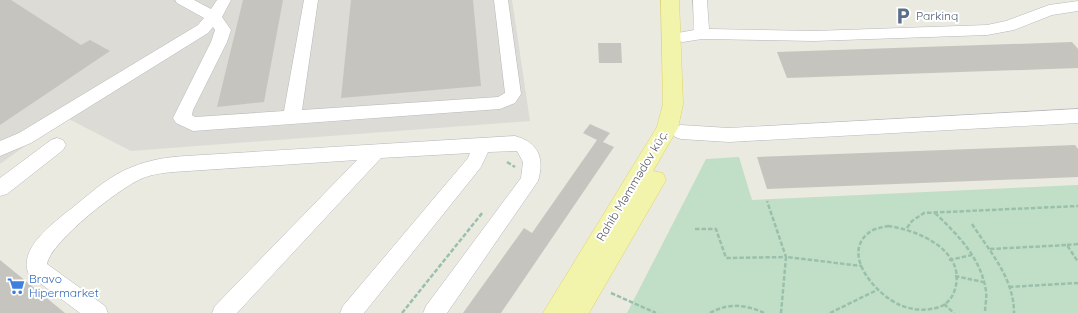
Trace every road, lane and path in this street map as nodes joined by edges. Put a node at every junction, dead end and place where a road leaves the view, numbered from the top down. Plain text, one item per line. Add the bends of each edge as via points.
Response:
1 (182, 0) edge
2 (224, 0) edge
3 (311, 0) edge
4 (501, 0) edge
5 (670, 0) edge
6 (680, 0) edge
7 (700, 0) edge
8 (1076, 0) edge
9 (1078, 3) edge
10 (1078, 6) edge
11 (214, 17) junction
12 (692, 35) junction
13 (1078, 116) edge
14 (292, 117) junction
15 (674, 130) junction
16 (58, 145) dead end
17 (482, 145) junction
18 (0, 149) edge
19 (377, 152) junction
20 (507, 162) dead end
21 (512, 174) dead end
22 (0, 188) edge
23 (767, 201) dead end
24 (1078, 206) edge
25 (483, 210) dead end
26 (934, 213) junction
27 (972, 224) dead end
28 (907, 228) junction
29 (695, 229) dead end
30 (1078, 244) edge
31 (1067, 245) junction
32 (990, 249) junction
33 (972, 255) junction
34 (786, 257) junction
35 (949, 260) junction
36 (1078, 262) edge
37 (862, 266) junction
38 (955, 276) junction
39 (983, 282) junction
40 (1078, 283) edge
41 (593, 284) junction
42 (1010, 287) junction
43 (877, 290) junction
44 (944, 304) junction
45 (96, 313) edge
46 (223, 313) edge
47 (351, 313) edge
48 (402, 313) edge
49 (434, 313) edge
50 (556, 313) edge
51 (575, 313) edge
52 (656, 313) edge
53 (710, 313) edge
54 (764, 313) edge
55 (781, 313) edge
56 (830, 313) edge
57 (954, 313) edge
58 (985, 313) edge
59 (1014, 313) edge

1 - 11 lane
2 - 11 lane
3 - 14 lane
4 - 14 lane via 513,94 509,99 500,103
5 - 15 main road, Rahib Məmmədov küç.
6 - 12 main road
7 - 12 lane
8 - 9 lane
10 - 12 lane via 1049,10 1009,26 987,30 814,36
11 - 14 lane via 223,30 182,118 192,124
11 - 18 lane via 203,29 25,138
12 - 15 main road via 685,109
13 - 15 lane via 729,135
15 - 41 main road
15 - 50 main road, Rahib Məmmədov küç. via 659,144
16 - 22 lane
17 - 19 lane
17 - 47 lane via 475,162
17 - 49 lane via 523,145 532,157 534,168 529,181
19 - 45 lane via 158,167 138,172 123,180 61,228 43,245 36,259 36,268
19 - 46 lane
20 - 21 path via 516,167
23 - 34 path
24 - 26 path
25 - 48 path
26 - 28 path via 924,213 915,218
26 - 33 path via 960,238
27 - 32 path
28 - 35 path via 927,237
28 - 37 path via 888,226 872,230 862,241 858,256
29 - 34 path via 716,229 726,258
30 - 31 path
31 - 32 path
31 - 36 path
32 - 42 path
33 - 35 path
33 - 39 path
34 - 37 path
34 - 55 path
35 - 38 path
37 - 43 path via 864,274
38 - 39 path
38 - 44 path via 956,285 950,300
39 - 58 path via 986,289
40 - 42 path
41 - 51 main road
41 - 52 path
42 - 59 path
43 - 44 path via 896,303 917,310 936,309
43 - 56 path
44 - 57 path
53 - 54 path via 720,307 737,304 756,308

